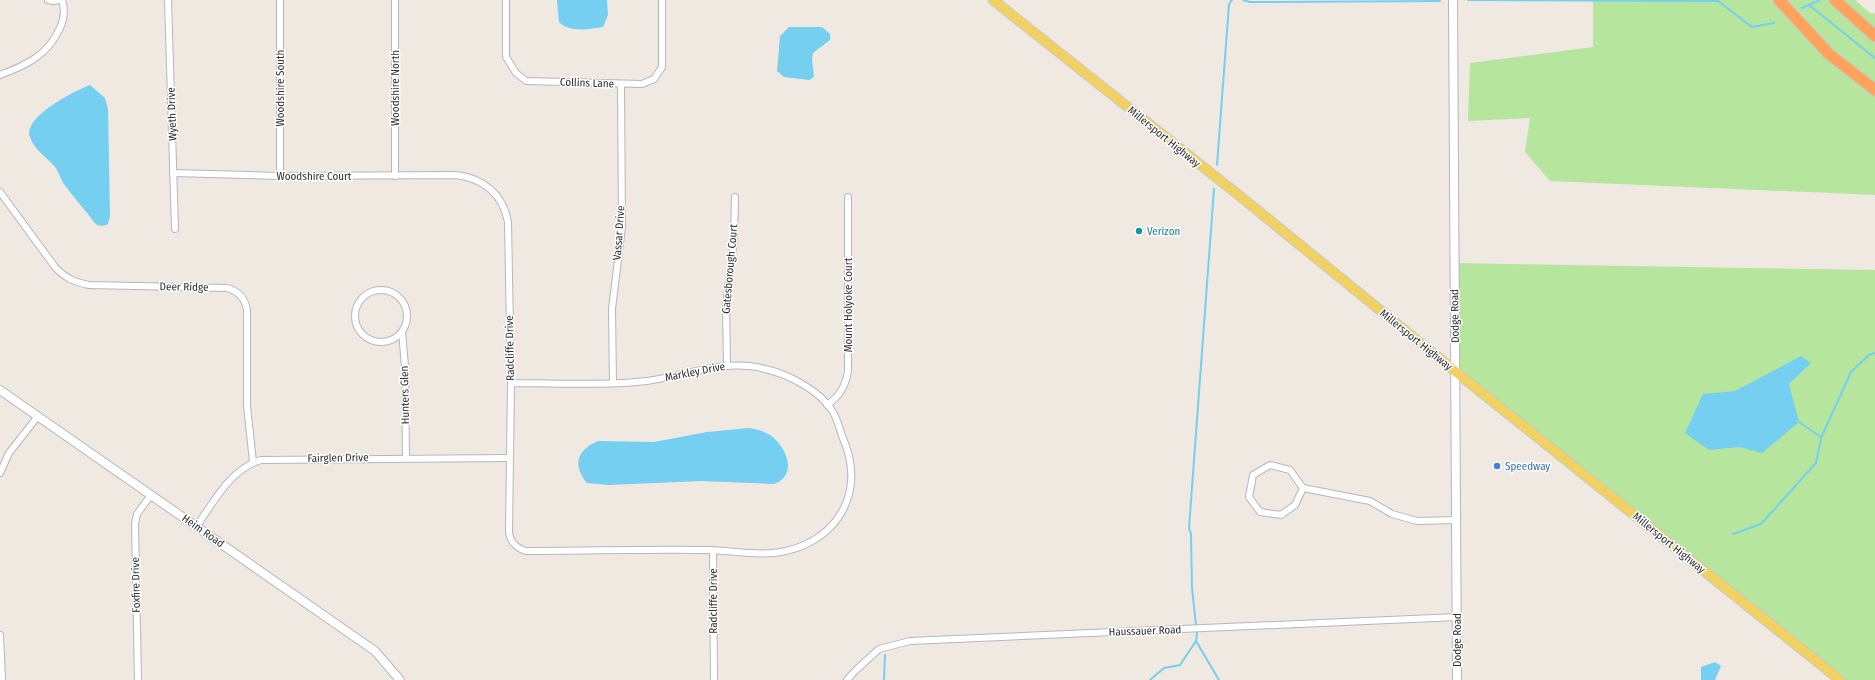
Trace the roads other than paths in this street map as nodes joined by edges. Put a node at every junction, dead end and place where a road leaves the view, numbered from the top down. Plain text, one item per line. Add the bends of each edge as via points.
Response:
1 (48, 0) edge
2 (60, 0) edge
3 (168, 0) edge
4 (280, 0) edge
5 (395, 0) edge
6 (506, 0) edge
7 (662, 0) edge
8 (993, 0) edge
9 (1453, 0) edge
10 (1779, 0) edge
11 (1835, 0) edge
12 (1875, 36) edge
13 (0, 75) edge
14 (621, 84) junction
15 (1875, 90) edge
16 (173, 173) junction
17 (456, 175) joint
18 (280, 176) junction
19 (395, 176) junction
20 (0, 192) edge
21 (848, 197) dead end
22 (735, 198) dead end
23 (175, 229) dead end
24 (402, 332) junction
25 (727, 365) junction
26 (1456, 372) junction
27 (510, 383) junction
28 (612, 383) junction
29 (0, 390) edge
30 (827, 405) junction
31 (38, 416) junction
32 (406, 458) junction
33 (510, 458) junction
34 (253, 462) junction
35 (0, 473) edge
36 (1303, 488) junction
37 (151, 495) junction
38 (1456, 520) junction
39 (196, 527) junction
40 (713, 550) junction
41 (1457, 617) junction
42 (0, 635) edge
43 (2, 680) edge
44 (138, 680) edge
45 (400, 680) edge
46 (714, 680) edge
47 (847, 680) edge
48 (1457, 680) edge
49 (1840, 680) edge

1 - 2 street
2 - 13 street via 64,6 61,25 47,49 26,65
3 - 16 street, Wyeth Drive
4 - 18 street, Woodshire South
5 - 19 street, Woodshire North
6 - 14 street, Collins Lane via 506,57 516,73 526,81
7 - 14 street, Collins Lane via 662,67 654,79 642,84
8 - 26 main road, Millersport Highway
9 - 26 street, Dodge Road
10 - 15 highway via 1829,54
11 - 12 highway
14 - 28 street, Vassar Drive via 622,227 612,309
16 - 18 street, Woodshire Court
16 - 23 street, Wyeth Drive
17 - 19 street, Woodshire Court
17 - 27 street, Radcliffe Drive via 474,178 489,187 497,195 506,213
18 - 19 street, Woodshire Court
20 - 34 street, Deer Ridge via 55,267 68,280 89,285 226,288 233,289 243,298 247,310 247,406
21 - 30 street, Mount Holyoke Court via 848,371 844,386
22 - 25 street, Gatesborough Court via 734,239 726,306
24 - 24 street, Hunters Glen via 408,315 398,296 386,290 377,290 369,293 357,306 359,330 372,341 384,342 396,338
24 - 32 street, Hunters Glen
25 - 28 street, Markley Drive via 647,381
25 - 30 street, Markley Drive via 752,366 780,373 806,386
26 - 38 street, Dodge Road
26 - 49 main road, Millersport Highway
27 - 28 street, Markley Drive
27 - 33 street, Radcliffe Drive
29 - 31 street, Heim Road
30 - 40 street, Markley Drive via 833,412 852,467 851,490 835,520 806,544 786,551 758,554
31 - 35 street via 9,453
31 - 37 street, Heim Road
32 - 33 street, Fairglen Drive
32 - 34 street, Fairglen Drive via 271,458
33 - 40 street, Radcliffe Drive via 509,533 517,550
34 - 39 street, Fairglen Drive via 233,476
36 - 36 street via 1290,470 1270,465 1253,475 1249,497 1260,512 1281,515 1295,505
36 - 38 street via 1370,501 1392,514 1417,521
37 - 39 street, Heim Road
37 - 44 street, Foxfire Drive via 137,514 135,524
38 - 41 street, Dodge Road
39 - 45 street, Heim Road via 375,650
40 - 46 street, Radcliffe Drive
41 - 47 street, Haussauer Road via 910,641 879,649
41 - 48 street, Dodge Road
42 - 43 street

